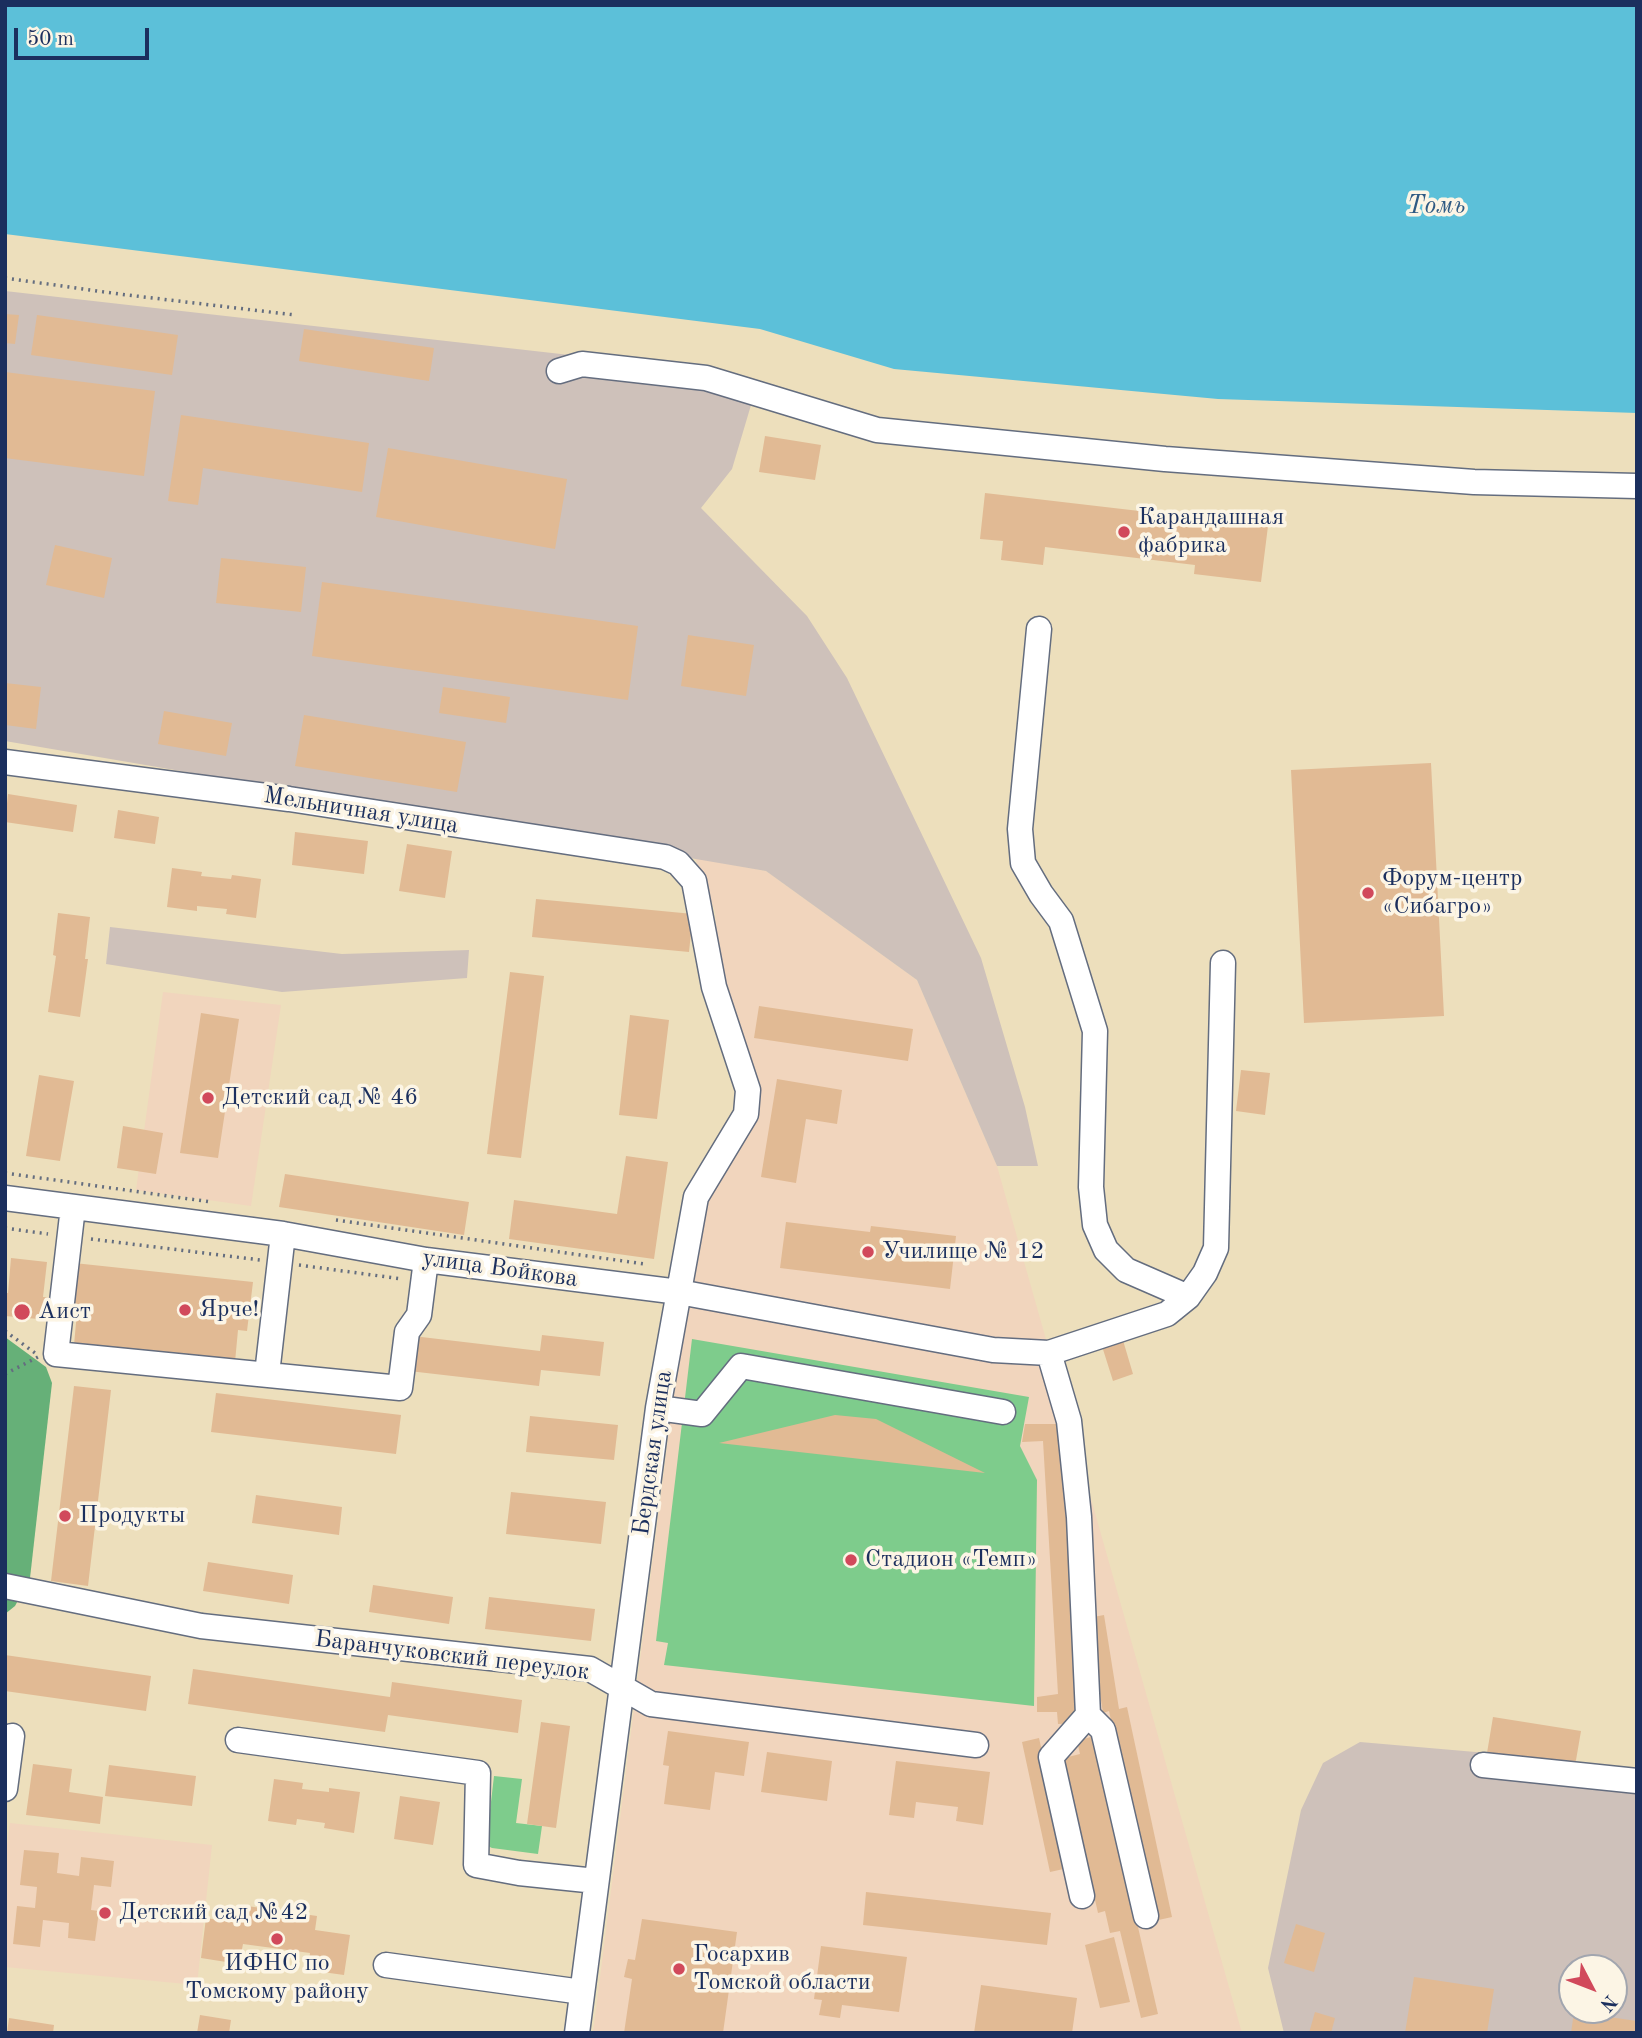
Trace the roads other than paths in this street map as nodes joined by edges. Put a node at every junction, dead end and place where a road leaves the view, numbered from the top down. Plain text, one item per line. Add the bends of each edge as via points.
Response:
1 (559, 371) dead end
2 (1637, 486) edge
3 (1039, 629) dead end
4 (5, 762) edge
5 (698, 892) joint
6 (1223, 963) dead end
7 (5, 1198) edge
8 (73, 1207) junction
9 (283, 1234) junction
10 (424, 1271) junction
11 (679, 1292) junction
12 (1188, 1297) junction
13 (1049, 1353) junction
14 (267, 1374) junction
15 (658, 1408) junction
16 (1003, 1412) dead end
17 (5, 1586) edge
18 (621, 1687) junction
19 (1088, 1715) junction
20 (12, 1736) dead end
21 (238, 1741) dead end
22 (976, 1745) dead end
23 (1483, 1765) dead end
24 (1637, 1781) edge
25 (5, 1789) edge
26 (596, 1881) junction
27 (1082, 1896) dead end
28 (1146, 1916) dead end
29 (386, 1965) dead end
30 (582, 1992) junction
31 (577, 2033) edge

1 - 2 street via 582,364 706,378 877,430 1165,459 1461,481
3 - 12 street via 1020,829 1023,863 1061,921 1096,1031 1091,1187 1095,1225 1106,1250 1126,1270
4 - 5 street, Мельничная улица via 289,799 665,857 687,871
5 - 11 street, Бердская улица via 715,987 748,1090 746,1114 696,1197
6 - 12 street via 1216,1248
7 - 8 street, улица Войкова
8 - 9 street, улица Войкова
8 - 14 street via 56,1354
9 - 10 street, улица Войкова
9 - 14 street
10 - 11 street, улица Войкова
10 - 14 street via 419,1315 407,1332 400,1388
11 - 13 street, улица Войкова via 993,1350
11 - 15 street, Бердская улица
12 - 13 street via 1167,1314
13 - 19 street via 1069,1421 1079,1517
15 - 16 street via 702,1414 741,1366
15 - 18 street, Бердская улица
17 - 18 street, Баранчуковский переулок via 201,1626 590,1669
18 - 22 street, Баранчуковский переулок via 651,1704
18 - 26 street, Бердская улица
19 - 27 street via 1051,1756
19 - 28 street via 1103,1730
20 - 25 street
21 - 26 street via 478,1773 476,1865
23 - 24 street
26 - 30 street, Бердская улица
29 - 30 street
30 - 31 street, Бердская улица

